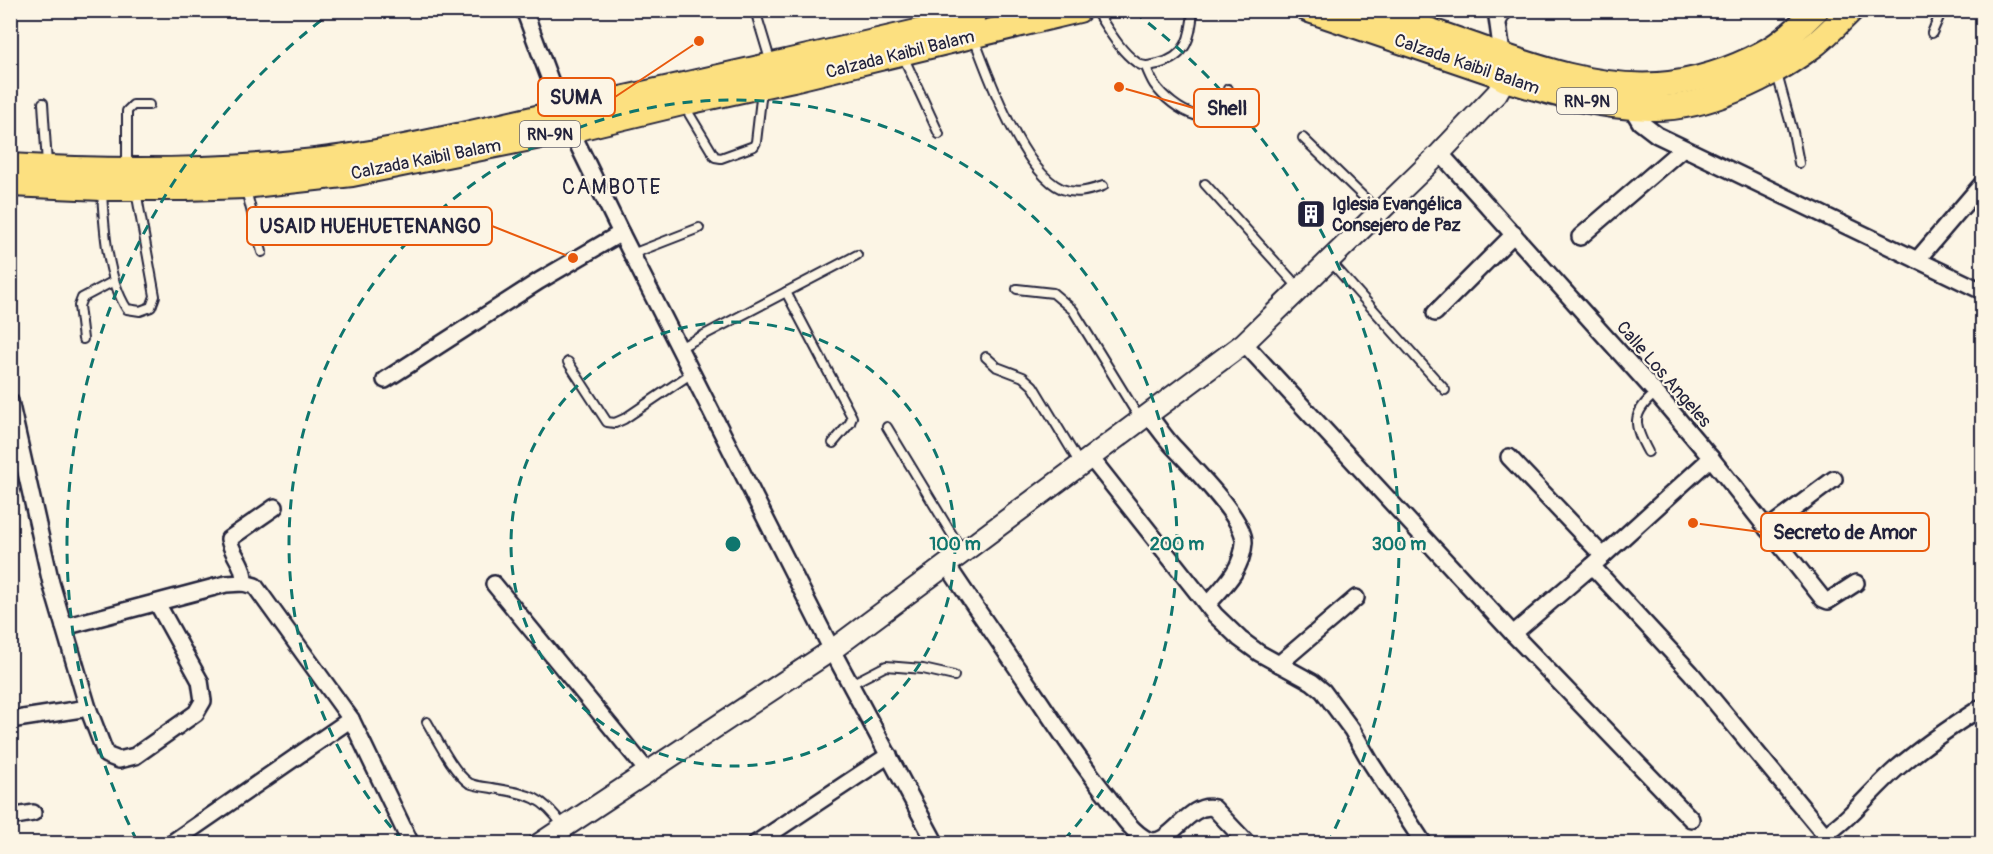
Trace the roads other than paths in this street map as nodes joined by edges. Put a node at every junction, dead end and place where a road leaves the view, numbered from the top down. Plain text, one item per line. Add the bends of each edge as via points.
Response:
1 (524, 10) edge
2 (755, 10) edge
3 (1010, 10) edge
4 (1079, 10) edge
5 (1095, 10) edge
6 (1193, 10) edge
7 (1309, 10) edge
8 (1371, 10) edge
9 (1496, 10) edge
10 (1509, 10) edge
11 (1816, 10) edge
12 (1851, 10) edge
13 (1942, 10) edge
14 (1499, 26) junction
15 (1932, 33) dead end
16 (973, 36) junction
17 (901, 53) junction
18 (1146, 67) junction
19 (1504, 68) junction
20 (1775, 69) junction
21 (767, 75) junction
22 (1228, 89) dead end
23 (43, 103) dead end
24 (682, 103) junction
25 (149, 105) dead end
26 (1631, 107) junction
27 (566, 121) junction
28 (939, 134) dead end
29 (1303, 138) dead end
30 (1683, 148) junction
31 (1440, 153) junction
32 (1799, 163) dead end
33 (10, 166) edge
34 (47, 168) junction
35 (132, 179) junction
36 (1205, 183) dead end
37 (10, 184) edge
38 (1983, 184) edge
39 (245, 186) junction
40 (1103, 186) dead end
41 (102, 188) junction
42 (1378, 211) junction
43 (699, 228) dead end
44 (621, 233) junction
45 (1514, 234) junction
46 (1580, 237) dead end
47 (262, 252) dead end
48 (632, 254) junction
49 (857, 255) dead end
50 (1329, 260) junction
51 (1917, 260) junction
52 (114, 281) junction
53 (1299, 288) junction
54 (1017, 289) dead end
55 (1983, 291) edge
56 (786, 292) junction
57 (1435, 313) dead end
58 (83, 339) dead end
59 (1244, 343) junction
60 (680, 348) junction
61 (986, 357) dead end
62 (568, 362) dead end
63 (692, 373) junction
64 (385, 381) dead end
65 (1445, 390) dead end
66 (1656, 393) junction
67 (10, 401) edge
68 (1144, 418) junction
69 (887, 427) dead end
70 (833, 443) dead end
71 (1648, 453) dead end
72 (1509, 457) dead end
73 (1711, 458) junction
74 (1086, 461) junction
75 (1834, 479) dead end
76 (275, 507) dead end
77 (1767, 529) junction
78 (962, 552) junction
79 (1598, 561) junction
80 (947, 565) junction
81 (244, 583) junction
82 (1856, 583) dead end
83 (494, 584) dead end
84 (1356, 598) dead end
85 (157, 603) junction
86 (1207, 605) junction
87 (64, 627) junction
88 (1513, 634) junction
89 (832, 650) junction
90 (1278, 663) junction
91 (954, 676) dead end
92 (851, 684) junction
93 (1983, 707) edge
94 (88, 708) junction
95 (351, 719) junction
96 (10, 720) edge
97 (427, 722) dead end
98 (889, 755) junction
99 (648, 772) junction
100 (33, 813) dead end
101 (10, 817) edge
102 (1691, 819) dead end
103 (564, 827) junction
104 (1821, 839) edge
105 (170, 843) edge
106 (411, 843) edge
107 (539, 843) edge
108 (755, 843) edge
109 (936, 843) edge
110 (1248, 843) edge
111 (1424, 843) edge

1 - 27 street
2 - 21 lane
3 - 21 main road, Calzada Kaibil Balam / RN-9N
4 - 16 main road, Calzada Kaibil Balam / RN-9N
5 - 18 lane via 1126,53
6 - 18 lane via 1191,34 1181,53
7 - 19 main road, Calzada Kaibil Balam / RN-9N via 1494,73
8 - 19 main road, Calzada Kaibil Balam / RN-9N via 1406,19
9 - 14 street
10 - 14 lane
11 - 19 main road, Calzada Kaibil Balam / RN-9N via 1764,53 1716,73 1679,82 1644,85 1592,81
12 - 20 main road, Calzada Kaibil Balam / RN-9N via 1816,44
13 - 15 lane
14 - 19 street
16 - 17 main road, Calzada Kaibil Balam / RN-9N
16 - 40 lane via 1004,111 1045,176 1062,189 1083,193
17 - 21 main road, Calzada Kaibil Balam / RN-9N
17 - 28 lane
18 - 22 lane via 1165,97 1197,116 1209,118 1220,112 1227,103
19 - 26 main road, Calzada Kaibil Balam / RN-9N via 1571,98
19 - 31 street via 1497,93
20 - 26 main road, Calzada Kaibil Balam / RN-9N via 1738,88 1700,100 1670,107
20 - 32 lane
21 - 24 main road, Calzada Kaibil Balam / RN-9N
21 - 24 lane via 754,146 721,158 715,157
21 - 27 main road, Calzada Kaibil Balam / RN-9N
23 - 34 lane
24 - 27 main road, Calzada Kaibil Balam / RN-9N
25 - 35 lane via 132,105 127,111
26 - 30 street via 1647,129
27 - 35 main road, Calzada Kaibil Balam / RN-9N via 305,162
27 - 39 main road, Calzada Kaibil Balam / RN-9N via 352,174
27 - 44 street
29 - 42 lane
30 - 46 street
30 - 51 street
31 - 42 street
31 - 45 street, Calle Los Angeles
33 - 34 main road, Calzada Kaibil Balam / RN-9N
34 - 35 main road, Calzada Kaibil Balam / RN-9N
35 - 39 main road, Calzada Kaibil Balam / RN-9N
35 - 41 main road, Calzada Kaibil Balam / RN-9N
35 - 52 lane via 155,296 151,307 140,311 127,309
36 - 53 lane
37 - 41 main road, Calzada Kaibil Balam / RN-9N
38 - 51 street
39 - 47 lane
41 - 52 lane
42 - 50 street
43 - 48 lane
44 - 48 street
44 - 64 street
45 - 57 street
45 - 66 street, Calle Los Angeles
48 - 60 street
49 - 56 lane
50 - 53 street
50 - 65 lane
51 - 55 street
52 - 58 lane via 82,298 79,306
53 - 59 street
54 - 68 lane via 1053,293 1073,310
56 - 60 lane
56 - 70 lane via 852,417
59 - 68 street
59 - 88 street
60 - 63 street
61 - 74 lane via 997,368 1023,377 1032,386
62 - 63 lane via 607,422 615,423
63 - 89 street
66 - 71 lane via 1639,410 1635,421
66 - 73 street, Calle Los Angeles
67 - 87 street
68 - 74 street
68 - 86 street via 1231,513 1244,540 1233,576
69 - 78 lane
72 - 79 street
73 - 77 street, Calle Los Angeles
73 - 79 street
74 - 78 street
74 - 86 street
75 - 77 street
76 - 81 street via 230,539 242,564
77 - 82 street, Calle Los Angeles via 1825,601
78 - 80 street
79 - 88 street
79 - 104 street
80 - 89 street
80 - 110 street via 1090,776 1136,831 1150,841 1159,840 1202,807 1209,807
81 - 85 street via 226,584
81 - 95 street via 255,586
83 - 99 street
84 - 90 street
85 - 87 street
85 - 94 street via 200,681 203,701 196,713 135,756 118,760 106,755
86 - 90 street via 1240,639
87 - 94 street
88 - 102 street
89 - 92 street
89 - 99 street
90 - 111 street via 1323,691
91 - 92 lane via 886,666
92 - 98 street
93 - 104 street via 1945,730
94 - 96 street
95 - 105 street
95 - 106 street
97 - 103 lane via 470,784 521,793 543,802
98 - 108 street
98 - 109 street
99 - 103 street
100 - 101 street
103 - 107 street

